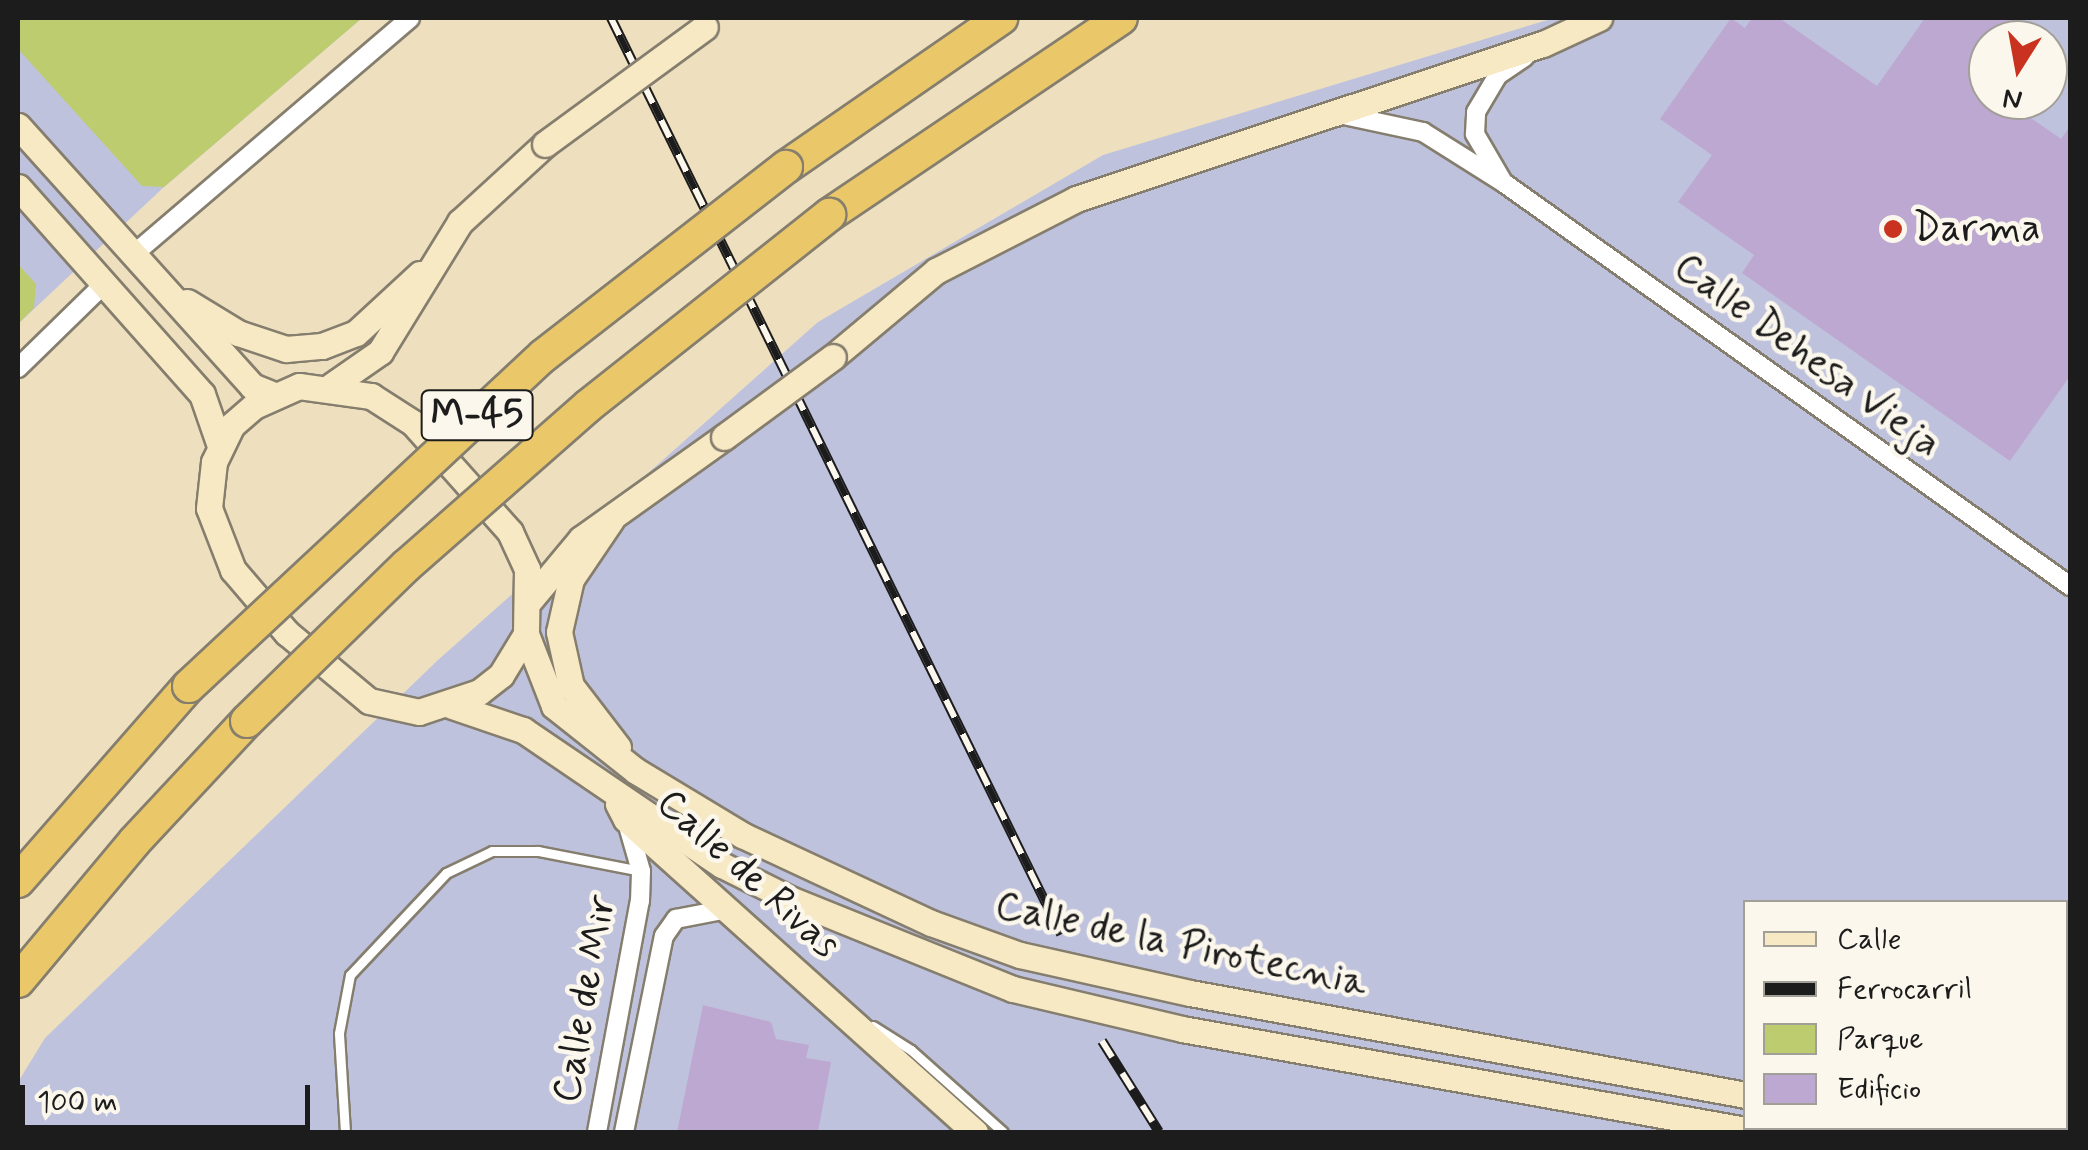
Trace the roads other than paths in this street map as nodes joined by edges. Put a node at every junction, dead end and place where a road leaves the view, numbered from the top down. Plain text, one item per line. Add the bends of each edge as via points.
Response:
1 (410, 18) edge
2 (1001, 18) edge
3 (1120, 18) edge
4 (1599, 18) edge
5 (712, 22) edge
6 (1542, 44) junction
7 (1323, 112) junction
8 (18, 126) edge
9 (1504, 183) junction
10 (18, 187) edge
11 (134, 254) junction
12 (428, 268) junction
13 (105, 283) junction
14 (165, 288) junction
15 (18, 368) edge
16 (331, 386) junction
17 (274, 395) junction
18 (220, 446) junction
19 (611, 520) junction
20 (2070, 586) edge
21 (530, 600) junction
22 (526, 634) junction
23 (452, 706) junction
24 (636, 771) junction
25 (611, 790) junction
26 (626, 819) junction
27 (641, 872) junction
28 (18, 881) edge
29 (728, 908) junction
30 (18, 981) edge
31 (833, 1000) junction
32 (1743, 1094) edge
33 (1743, 1129) edge
34 (346, 1132) edge
35 (598, 1132) edge
36 (624, 1132) edge
37 (975, 1132) edge
38 (1003, 1132) edge

1 - 11 street
2 - 28 highway, M-45, bridge via 786,167 543,356 189,686
3 - 30 highway, M-45, bridge via 829,215 588,406 406,566 247,721 134,841
4 - 6 main road
5 - 12 main road, bridge via 545,144 460,222
6 - 7 main road
6 - 9 street, Calle Dehesa Vieja via 1498,75 1476,112 1483,155
7 - 9 street, Calle Dehesa Vieja via 1422,132
7 - 19 main road, bridge via 1076,200 936,271
8 - 11 main road
9 - 20 street, Calle Dehesa Vieja
10 - 13 main road
11 - 14 main road
12 - 14 main road via 356,333 304,348 238,333
12 - 16 main road via 380,352
13 - 15 street
13 - 18 main road via 202,394
14 - 17 main road via 252,386
16 - 17 main road
16 - 21 main road via 370,396 413,423 460,471 510,532 527,569
17 - 18 main road via 232,425
18 - 23 main road via 209,508 246,591 343,685 369,701 418,712
19 - 21 main road via 581,538
19 - 24 main road via 572,579 560,632 571,686
21 - 22 main road
22 - 23 main road via 501,675
22 - 24 main road, Calle de la Pirotecnia via 554,706
23 - 25 main road, Calle de Rivas via 522,730
24 - 32 main road, Calle de la Pirotecnia via 813,871 1020,955 1190,993
25 - 26 main road, Calle de Rivas
25 - 33 main road, Calle de la Pirotecnia via 722,864 790,899 1013,989 1182,1029
26 - 27 street, Calle de Mir
26 - 29 main road, Calle de Rivas
27 - 34 lane via 538,851 492,852 446,873 350,975 339,1033
27 - 35 street, Calle de Mir
29 - 31 main road, Calle de Rivas
29 - 36 street, Calle de Mir via 676,919 664,936
31 - 37 main road, Calle de Rivas
31 - 38 lane via 912,1050

